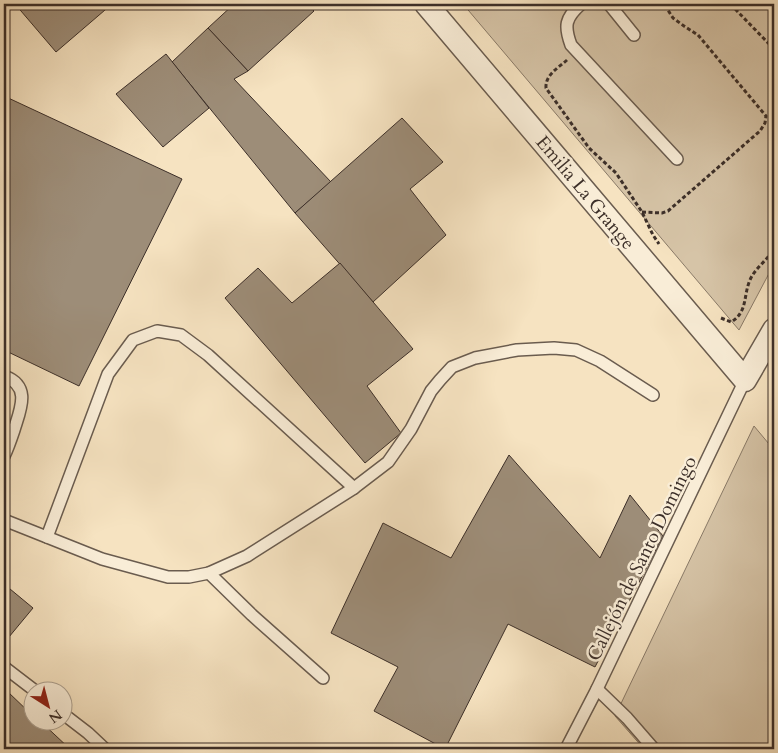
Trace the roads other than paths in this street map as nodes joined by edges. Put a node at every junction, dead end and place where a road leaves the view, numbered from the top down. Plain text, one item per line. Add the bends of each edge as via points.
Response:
1 (426, 4) edge
2 (581, 4) edge
3 (609, 4) edge
4 (634, 35) dead end
5 (677, 159) dead end
6 (774, 330) edge
7 (4, 376) edge
8 (745, 380) junction
9 (653, 395) dead end
10 (4, 456) edge
11 (354, 488) junction
12 (4, 520) edge
13 (47, 537) junction
14 (210, 573) junction
15 (4, 667) edge
16 (322, 678) dead end
17 (22, 681) edge
18 (597, 690) junction
19 (72, 721) edge
20 (105, 749) edge
21 (566, 749) edge
22 (654, 749) edge

1 - 8 street, Emilia La Grange
2 - 5 lane via 566,24 571,46
3 - 4 lane
6 - 8 street
7 - 10 lane via 12,379 21,390 22,404
8 - 18 lane, Callejón de Santo Domingo
9 - 11 lane via 600,361 576,350 517,350 475,358 452,367 430,391 411,429 388,462
11 - 13 lane via 208,355 181,335 156,331 133,340 108,374
11 - 14 lane via 248,556
12 - 13 lane
13 - 14 lane via 102,559 168,577
14 - 16 lane
15 - 17 lane
18 - 21 lane, Callejón de Santo Domingo
18 - 22 lane
19 - 20 lane

